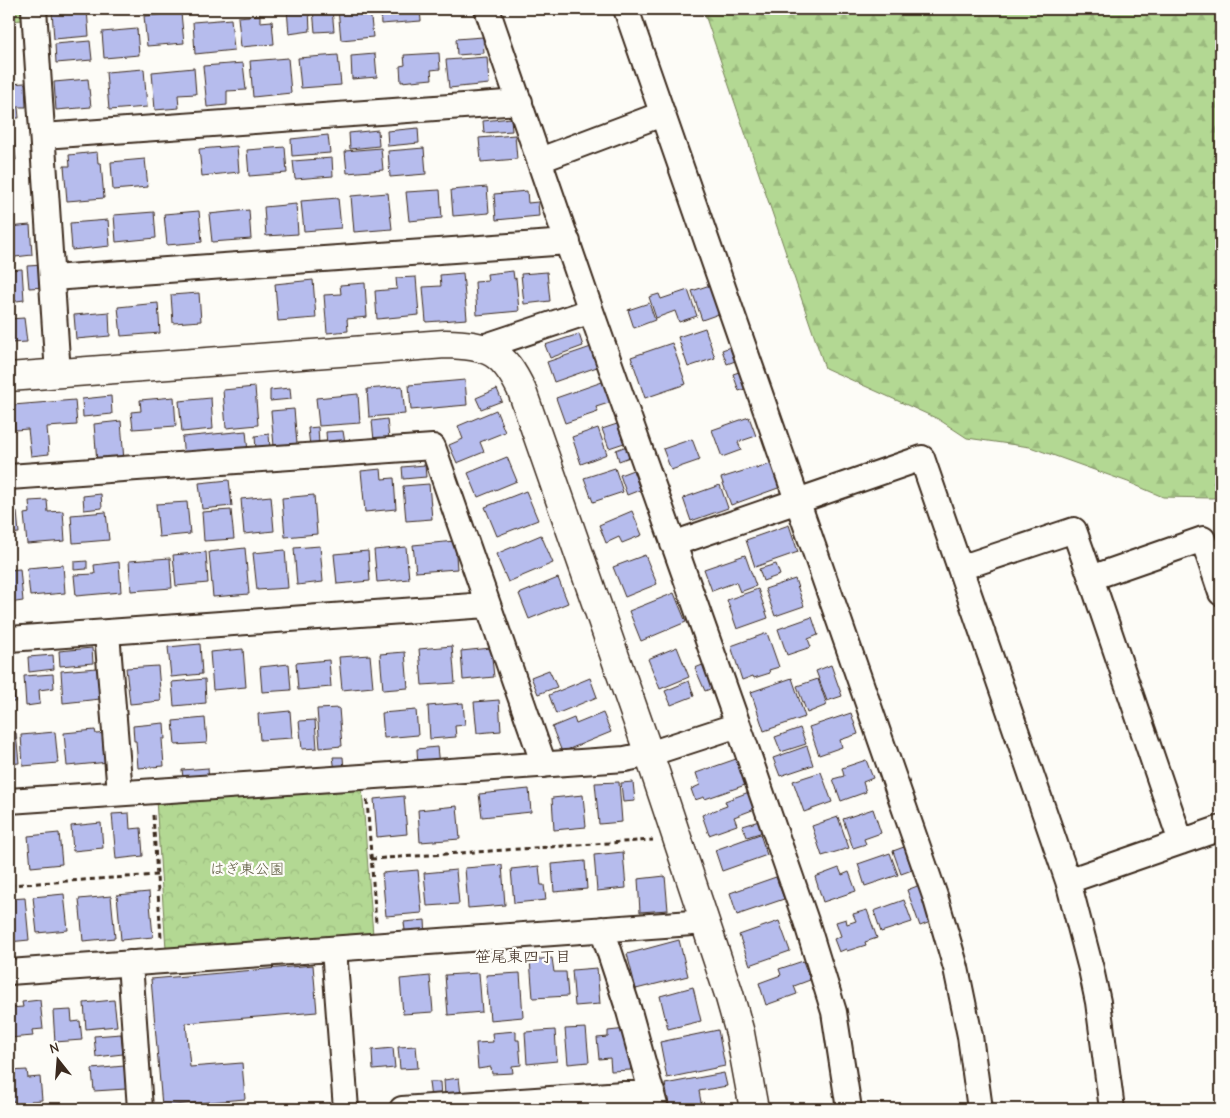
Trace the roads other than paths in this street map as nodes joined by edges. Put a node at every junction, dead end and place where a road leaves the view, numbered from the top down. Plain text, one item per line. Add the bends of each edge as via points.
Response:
1 (34, 9) edge
2 (487, 9) edge
3 (626, 9) edge
4 (520, 102) junction
5 (662, 114) junction
6 (43, 136) junction
7 (540, 160) junction
8 (568, 242) junction
9 (52, 278) junction
10 (591, 311) junction
11 (483, 348) junction
12 (58, 374) junction
13 (9, 377) edge
14 (9, 477) edge
15 (797, 500) junction
16 (673, 544) junction
17 (960, 568) junction
18 (1091, 578) junction
19 (1221, 593) edge
20 (487, 605) junction
21 (107, 633) junction
22 (9, 639) edge
23 (738, 725) junction
24 (649, 754) junction
25 (544, 765) junction
26 (120, 793) junction
27 (9, 801) edge
28 (1221, 828) edge
29 (1181, 842) junction
30 (1068, 881) junction
31 (706, 922) junction
32 (602, 929) junction
33 (334, 949) junction
34 (130, 963) junction
35 (9, 972) edge
36 (654, 1101) edge
37 (140, 1109) edge
38 (346, 1109) edge
39 (402, 1109) edge
40 (754, 1109) edge
41 (849, 1109) edge
42 (980, 1109) edge
43 (1112, 1109) edge

1 - 6 street
2 - 4 street
3 - 5 street
4 - 6 street
4 - 7 street
5 - 7 street
5 - 15 street
6 - 9 street
7 - 8 street
8 - 9 street
8 - 10 street
9 - 12 street
10 - 11 street
10 - 16 street
11 - 12 street via 445,344
11 - 24 street via 500,356 522,391
12 - 13 street
14 - 20 street via 433,447
15 - 16 street
15 - 17 street via 922,458
15 - 42 street via 913,830 956,968
16 - 23 street
17 - 18 street via 1074,530
17 - 30 street
18 - 19 street via 1203,539
18 - 29 street
20 - 21 street
20 - 25 street
21 - 22 street
21 - 26 street
23 - 24 street
23 - 41 street via 834,1012
24 - 25 street
24 - 31 street
25 - 26 street
26 - 27 street
28 - 29 street
29 - 30 street
30 - 43 street via 1098,1002
31 - 32 street
31 - 40 street via 740,1034
32 - 33 street
32 - 36 street
33 - 34 street
33 - 38 street
34 - 35 street
34 - 37 street
36 - 39 street

